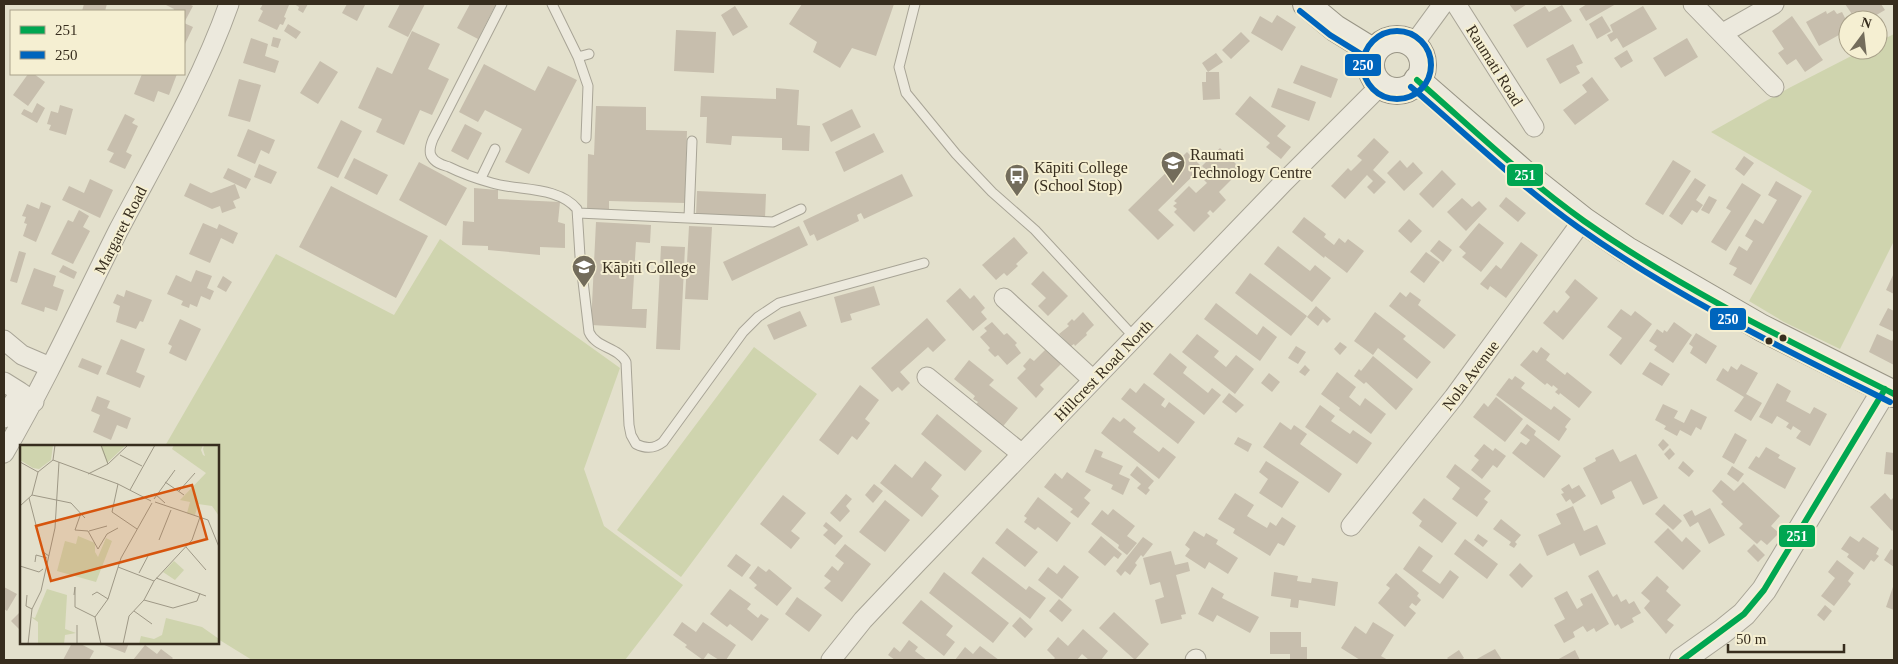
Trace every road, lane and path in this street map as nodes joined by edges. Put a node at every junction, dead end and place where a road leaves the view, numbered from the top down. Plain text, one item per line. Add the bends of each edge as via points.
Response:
1 (229, 4) edge
2 (502, 4) edge
3 (552, 4) edge
4 (915, 4) edge
5 (1306, 4) edge
6 (1443, 4) edge
7 (1456, 4) edge
8 (1693, 4) edge
9 (1774, 4) edge
10 (1723, 33) junction
11 (1413, 45) junction
12 (1374, 52) junction
13 (589, 54) dead end
14 (578, 57) junction
15 (1417, 80) junction
16 (1381, 85) junction
17 (1774, 87) dead end
18 (1534, 127) dead end
19 (586, 138) dead end
20 (692, 141) dead end
21 (495, 149) dead end
22 (481, 178) junction
23 (800, 209) dead end
24 (578, 213) junction
25 (688, 218) junction
26 (1583, 220) junction
27 (924, 263) dead end
28 (1004, 298) dead end
29 (1134, 337) junction
30 (4, 340) edge
31 (50, 368) junction
32 (927, 377) dead end
33 (1093, 380) junction
34 (4, 382) edge
35 (1890, 392) edge
36 (27, 397) junction
37 (4, 418) edge
38 (4, 453) edge
39 (1022, 454) junction
40 (1350, 526) dead end
41 (831, 660) edge
42 (1682, 660) edge

1 - 31 street, Margaret Road via 203,69
2 - 22 lane via 430,148 432,157 438,162
3 - 14 lane
4 - 29 lane via 899,67 906,93 956,154 1035,230
5 - 12 main road via 1335,28
6 - 11 street
7 - 18 street, Raumati Road
8 - 10 street
9 - 10 street
10 - 17 street
11 - 12 main road via 1392,39 1378,46
11 - 15 main road via 1419,51 1423,66
12 - 16 main road via 1371,66
13 - 14 lane
14 - 19 lane via 588,86
15 - 16 main road via 1404,90
15 - 26 main road
16 - 29 street, Hillcrest Road North
20 - 25 lane
21 - 22 lane
22 - 24 lane via 493,184 550,193 574,205
23 - 25 lane via 773,222
24 - 25 lane
24 - 27 lane via 589,332 592,339 623,355 630,435 636,444 645,448 657,447 662,442 743,332 779,302
26 - 35 main road via 1627,250 1762,328
26 - 40 street, Nola Avenue via 1454,397
28 - 33 street
29 - 33 street, Hillcrest Road North
30 - 31 street via 22,355
31 - 36 street, Margaret Road
32 - 39 street
33 - 39 street, Hillcrest Road North
34 - 36 street
35 - 42 street via 1764,590 1744,614
36 - 37 street
36 - 38 street, Margaret Road
39 - 41 street, Hillcrest Road North via 863,620

